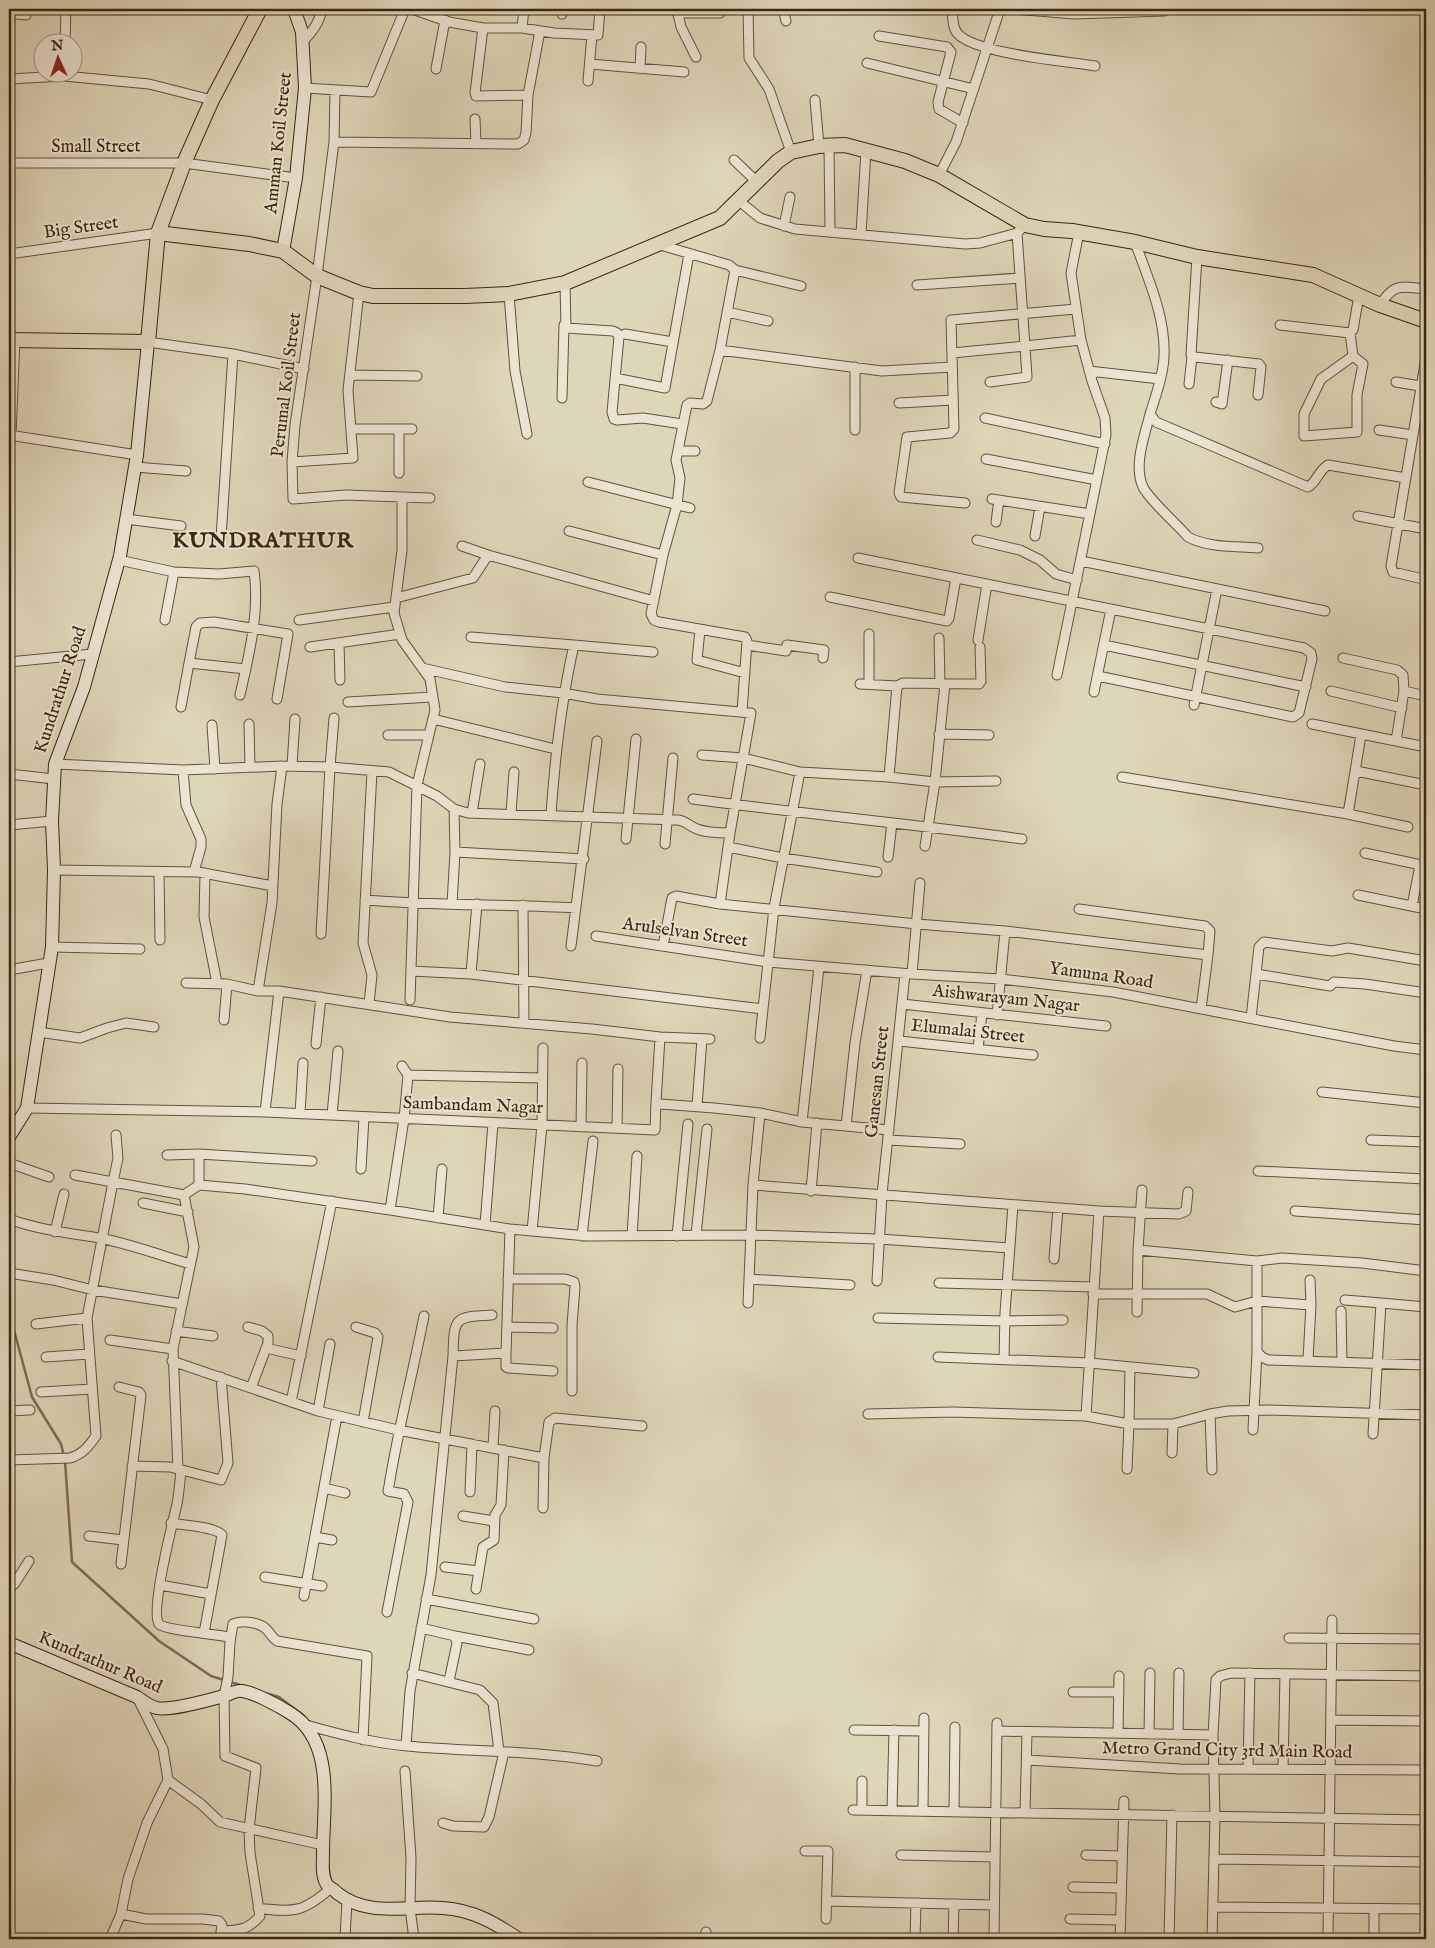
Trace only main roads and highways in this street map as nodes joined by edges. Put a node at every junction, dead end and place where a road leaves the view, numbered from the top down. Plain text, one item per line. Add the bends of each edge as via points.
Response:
1 (260, 9) edge
2 (158, 233) junction
3 (1426, 321) edge
4 (12, 339) edge

1 - 2 main road via 212,100
2 - 3 main road via 283,251 318,276 374,296 509,294 566,283 720,218 778,161 792,152 845,145 939,174 1021,229 1079,232 1197,257 1313,275 1380,305
2 - 4 main road via 148,342

